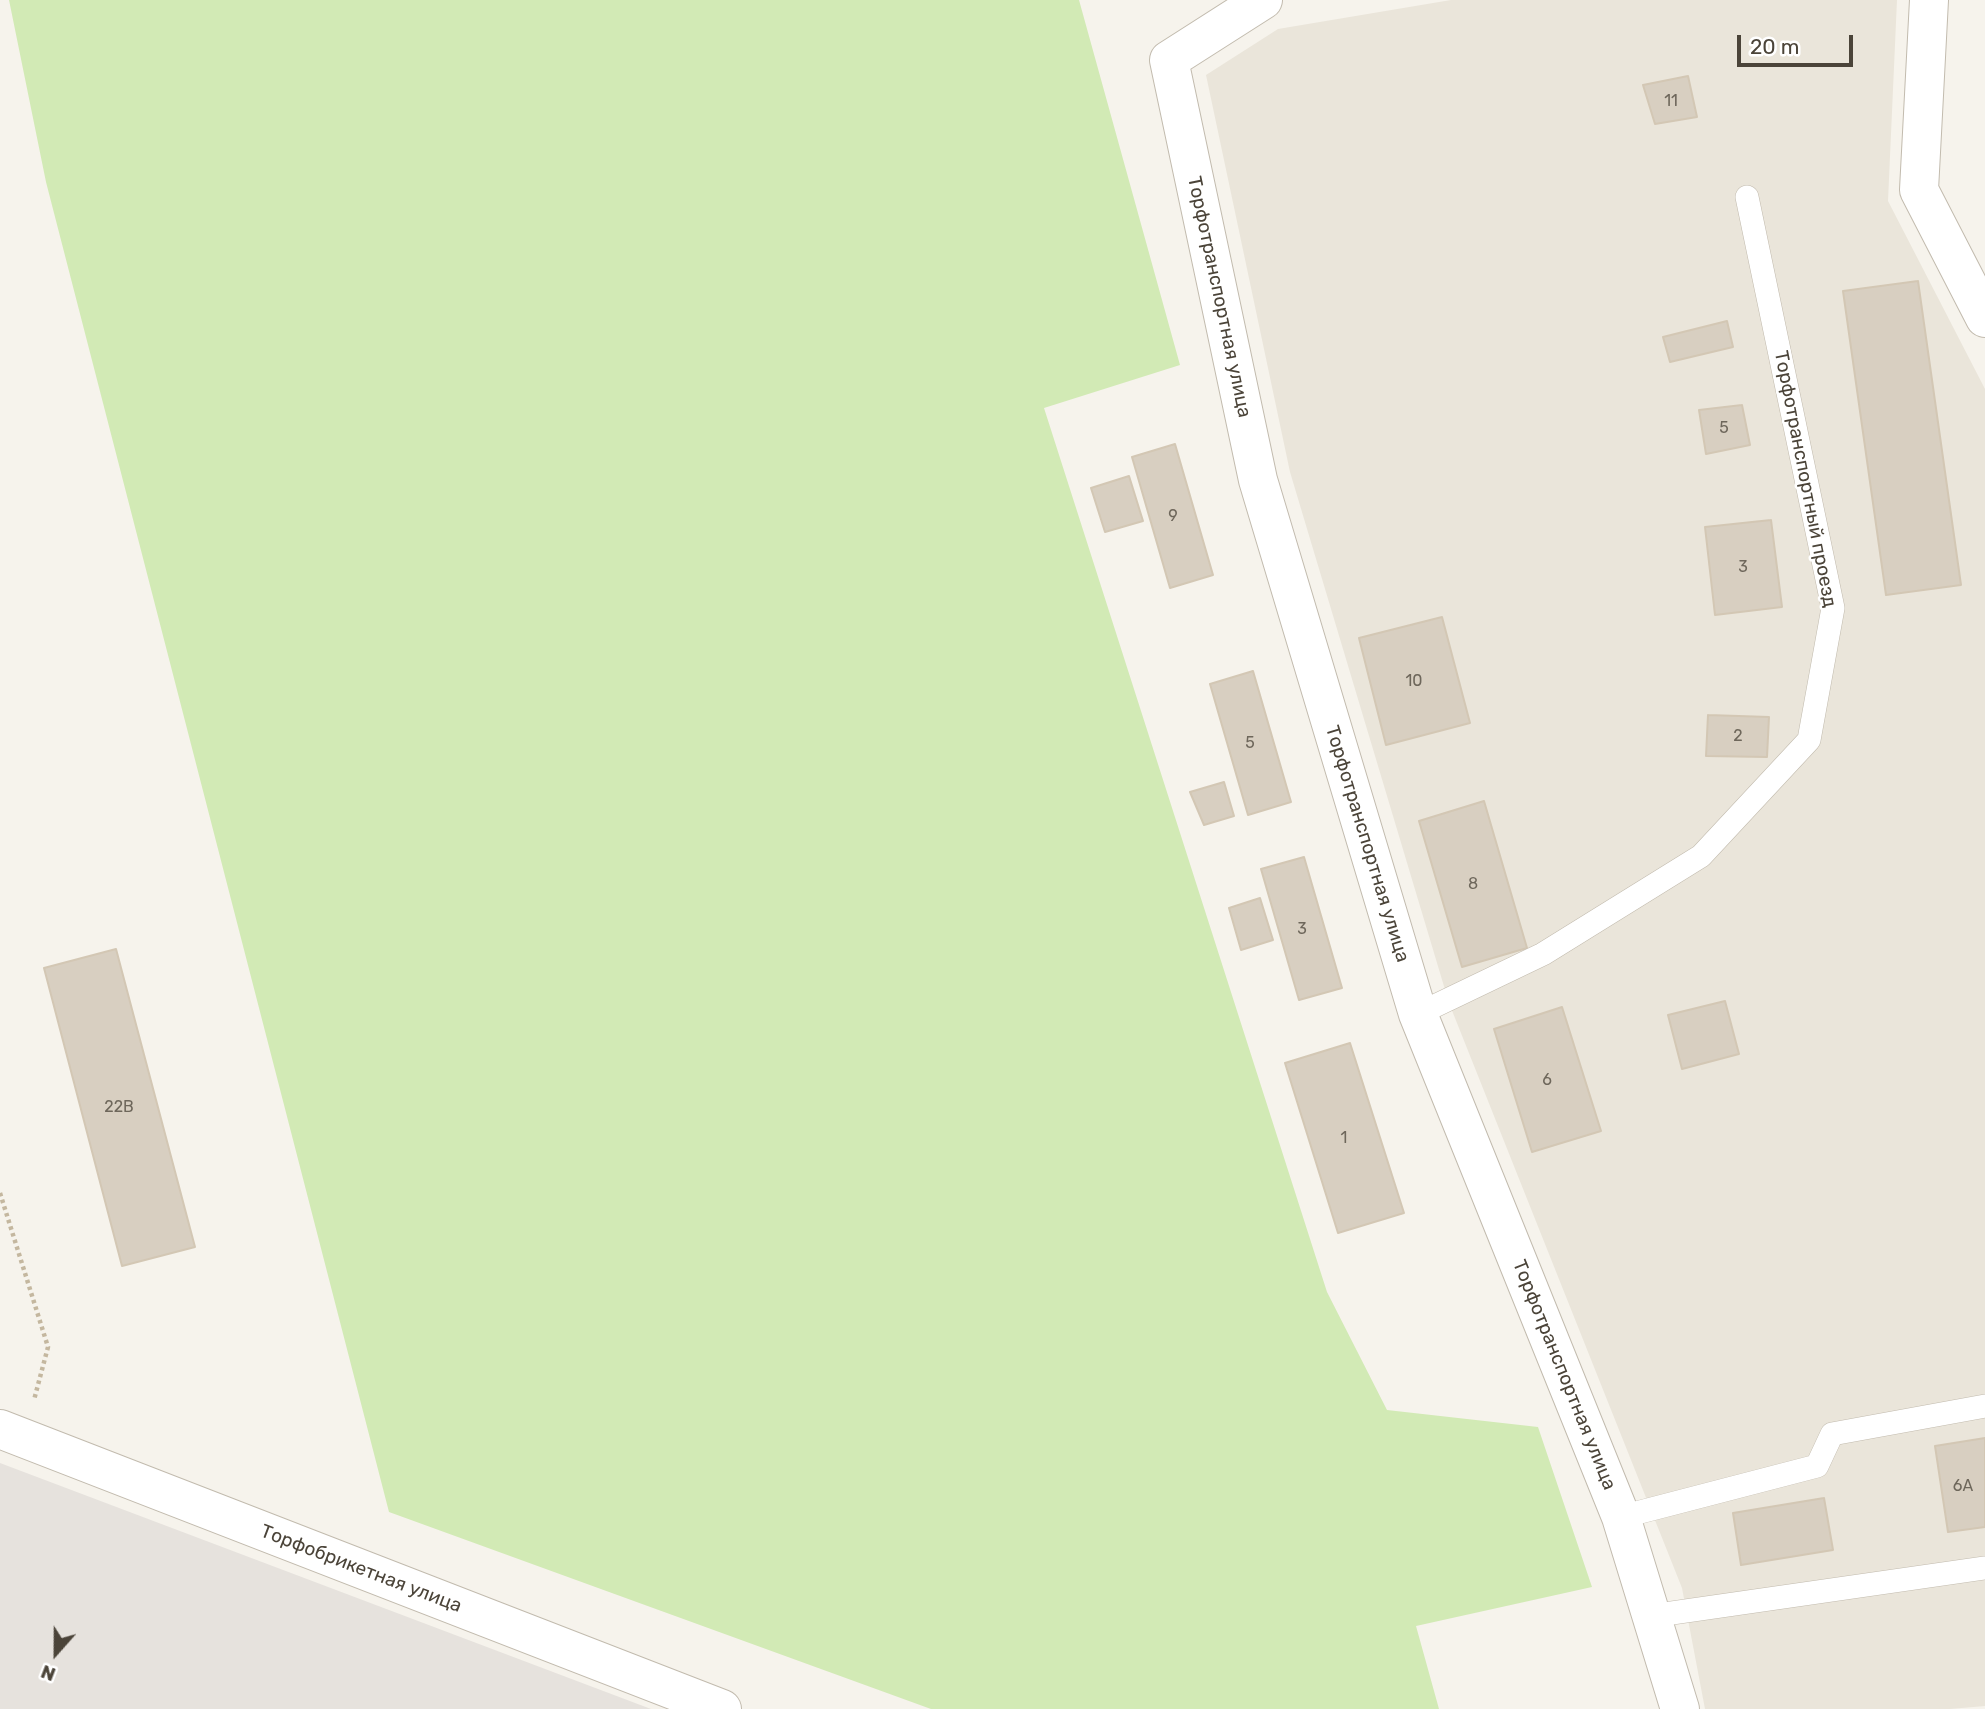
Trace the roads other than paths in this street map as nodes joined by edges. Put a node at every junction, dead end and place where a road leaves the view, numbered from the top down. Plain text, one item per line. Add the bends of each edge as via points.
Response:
1 (1263, 0) edge
2 (1929, 0) edge
3 (1748, 197) dead end
4 (1985, 318) edge
5 (1418, 1014) junction
6 (1985, 1406) edge
7 (12, 1434) edge
8 (1621, 1517) junction
9 (1985, 1568) edge
10 (1651, 1616) junction
11 (722, 1709) edge
12 (1680, 1709) edge

1 - 5 street, Торфотранспортная улица via 1169,60 1258,480
2 - 4 street via 1919,190
3 - 5 lane, Торфотранспортный проезд via 1833,608 1809,740 1700,856 1543,954
5 - 8 street, Торфотранспортная улица
6 - 8 lane via 1832,1434 1817,1466
7 - 11 street, Торфобрикетная улица
8 - 10 street, Торфотранспортная улица
9 - 10 lane
10 - 12 street, Торфотранспортная улица

